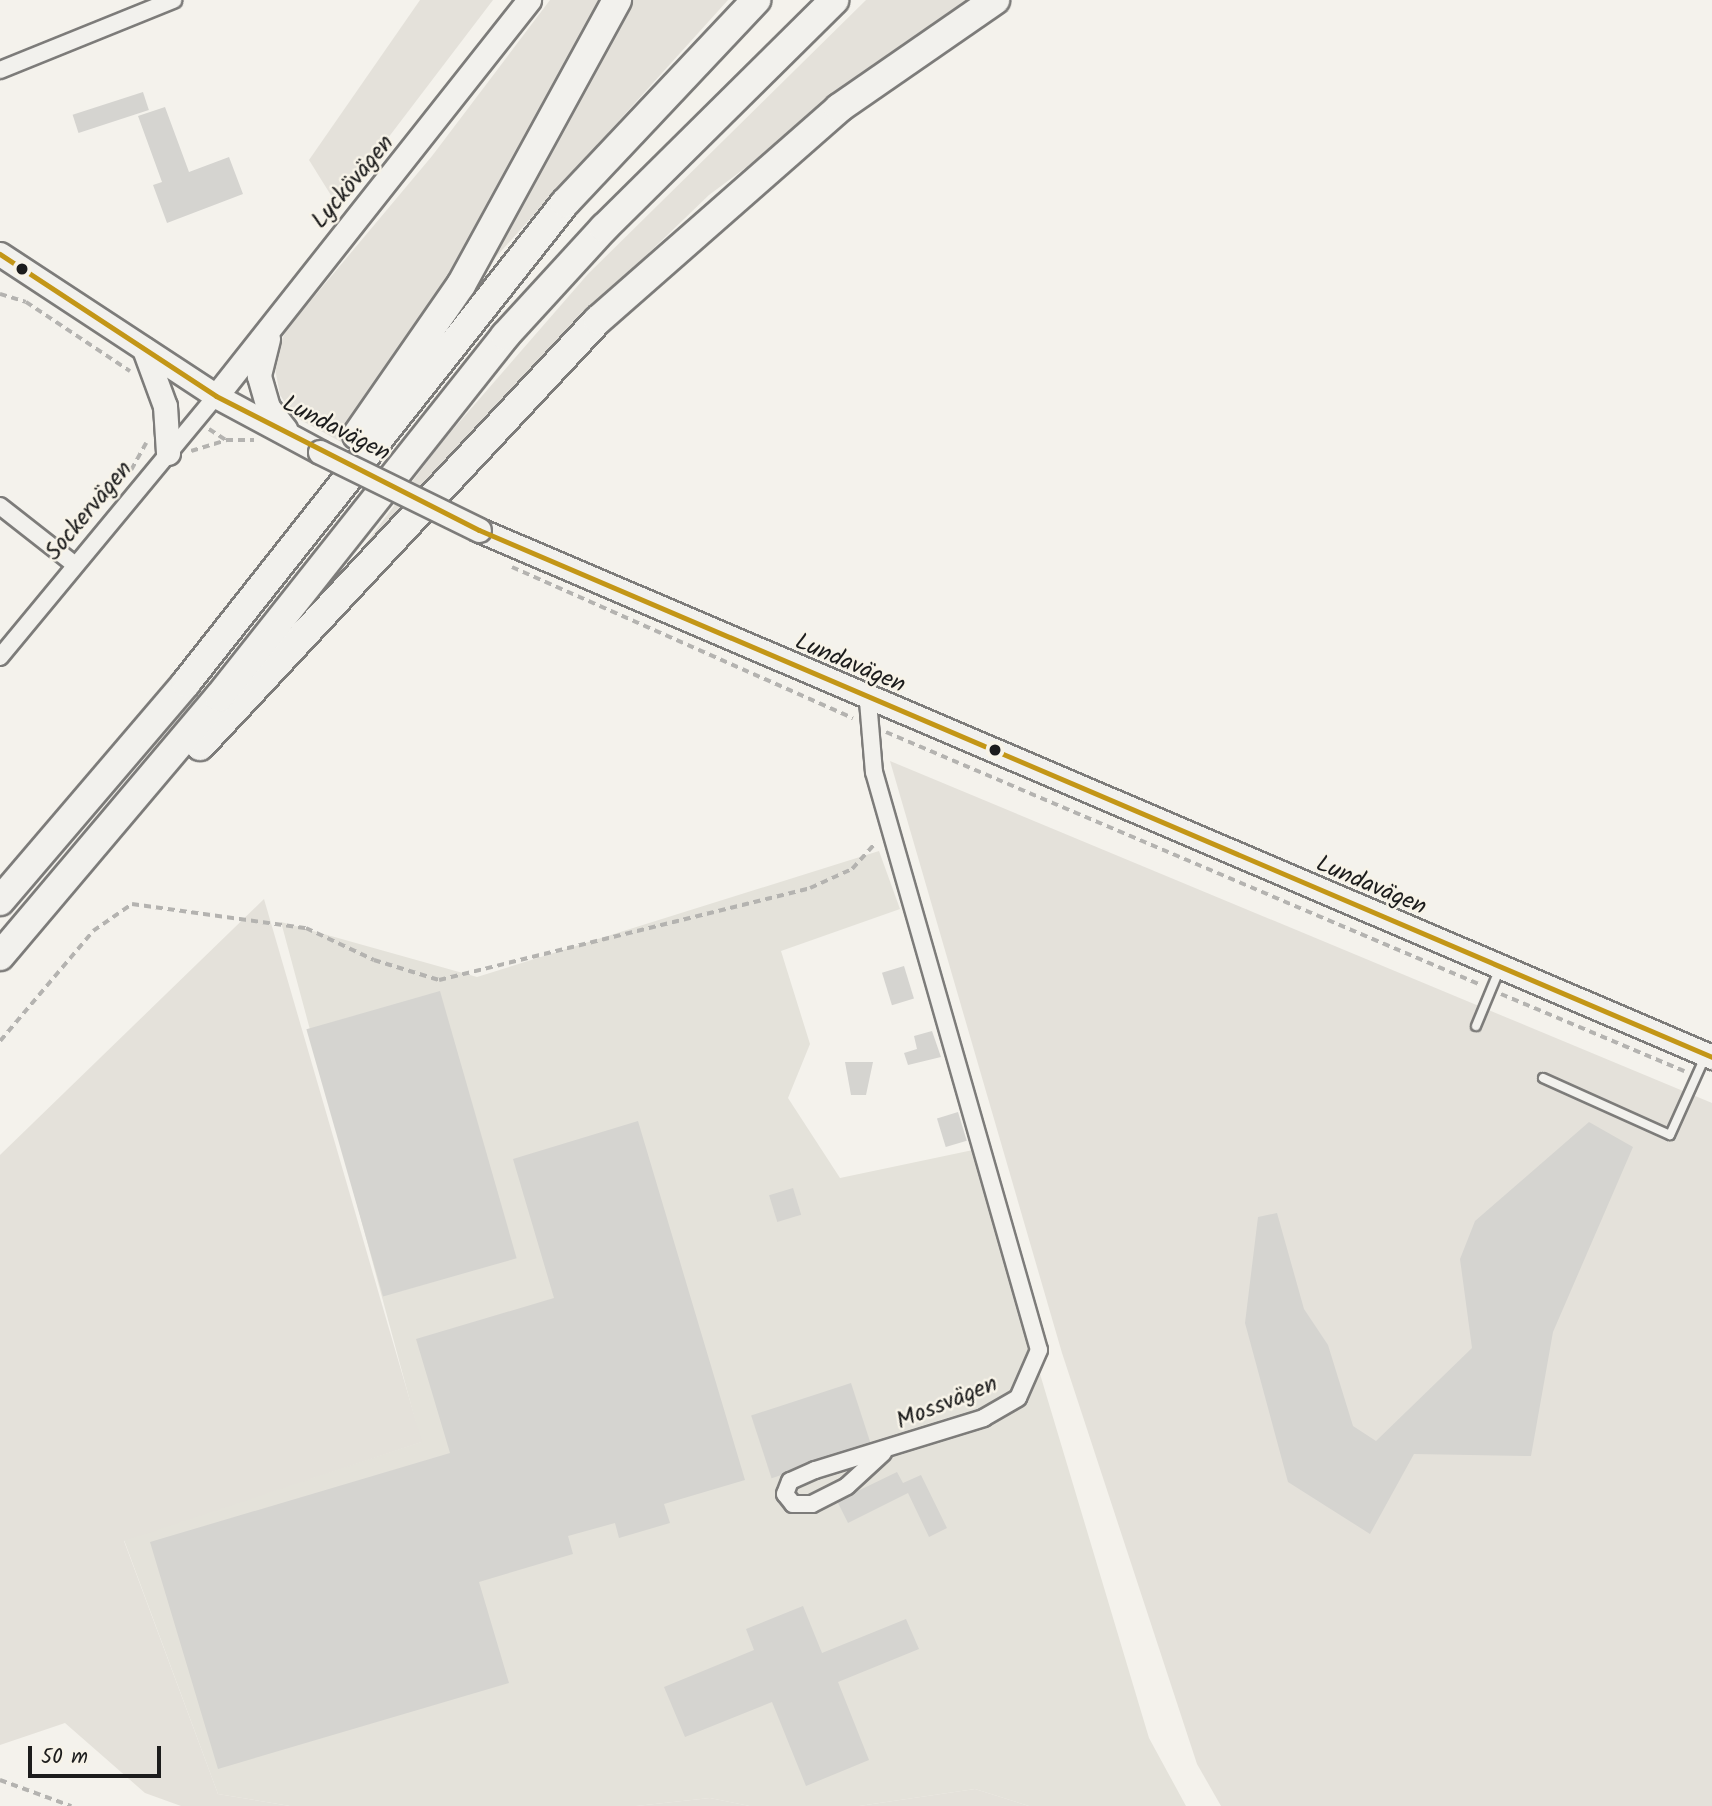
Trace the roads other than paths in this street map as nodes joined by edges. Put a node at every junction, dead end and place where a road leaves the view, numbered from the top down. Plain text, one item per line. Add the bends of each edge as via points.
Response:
1 (173, 0) edge
2 (529, 0) edge
3 (617, 0) edge
4 (756, 0) edge
5 (834, 0) edge
6 (995, 0) edge
7 (0, 70) edge
8 (0, 254) edge
9 (285, 308) junction
10 (144, 349) junction
11 (216, 396) junction
12 (295, 439) junction
13 (168, 453) junction
14 (0, 506) edge
15 (74, 564) junction
16 (0, 657) edge
17 (186, 683) junction
18 (867, 712) junction
19 (95, 848) junction
20 (0, 901) edge
21 (0, 956) edge
22 (1500, 968) junction
23 (1476, 1026) dead end
24 (1709, 1056) edge
25 (1543, 1078) dead end
26 (883, 1453) junction

1 - 7 street
2 - 9 main road, Lyckövägen
3 - 17 highway via 461,285
4 - 17 highway via 556,213
5 - 19 highway via 604,228 505,336
6 - 19 highway via 839,108 597,320 231,714
8 - 10 main road, Lundavägen
9 - 11 main road, Lyckövägen
9 - 12 main road via 259,376 268,407
10 - 11 main road, Lundavägen
10 - 13 main road via 165,406
11 - 12 main road, Lundavägen
11 - 13 street, Sockervägen
12 - 18 main road, Lundavägen, bridge
13 - 15 street, Sockervägen
14 - 15 street
15 - 16 street, Sockervägen
17 - 20 highway
18 - 22 main road, Lundavägen
18 - 26 street, Mossvägen via 885,810 1039,1350 1018,1398 984,1418
19 - 21 highway
22 - 23 lane
22 - 24 main road, Lundavägen
24 - 25 lane via 1670,1135
26 - 26 street, Mossvägen via 815,1470 790,1481 785,1494 793,1504 812,1504 847,1486

